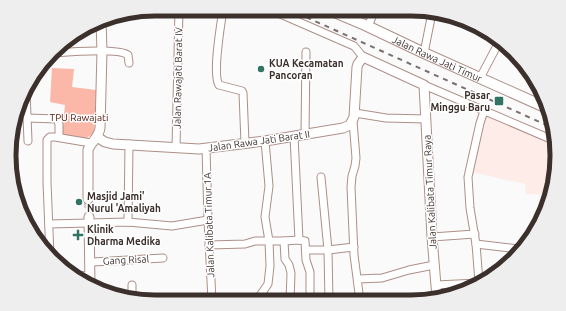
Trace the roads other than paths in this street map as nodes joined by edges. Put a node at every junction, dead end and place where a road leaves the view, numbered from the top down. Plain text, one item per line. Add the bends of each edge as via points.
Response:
1 (179, 16) edge
2 (222, 16) edge
3 (285, 16) edge
4 (347, 16) edge
5 (372, 16) edge
6 (431, 18) edge
7 (368, 26) junction
8 (101, 27) edge
9 (497, 47) edge
10 (102, 51) junction
11 (306, 52) dead end
12 (62, 53) edge
13 (424, 53) junction
14 (363, 57) junction
15 (129, 63) dead end
16 (480, 78) junction
17 (424, 85) junction
18 (26, 103) edge
19 (540, 105) edge
20 (484, 111) junction
21 (354, 117) junction
22 (27, 118) junction
23 (426, 118) junction
24 (305, 135) junction
25 (294, 136) junction
26 (59, 137) junction
27 (549, 138) edge
28 (94, 140) junction
29 (28, 141) dead end
30 (265, 141) junction
31 (246, 143) junction
32 (129, 144) junction
33 (176, 148) junction
34 (206, 148) junction
35 (321, 177) dead end
36 (88, 198) tunnel mouth
37 (89, 220) junction
38 (208, 220) junction
39 (128, 222) junction
40 (49, 224) junction
41 (475, 234) junction
42 (432, 237) junction
43 (299, 240) junction
44 (269, 241) junction
45 (284, 241) junction
46 (476, 244) junction
47 (50, 245) edge
48 (209, 245) junction
49 (354, 247) junction
50 (514, 248) edge
51 (306, 250) junction
52 (328, 250) junction
53 (163, 258) dead end
54 (89, 263) junction
55 (434, 265) junction
56 (478, 277) edge
57 (90, 278) edge
58 (358, 279) junction
59 (466, 283) edge
60 (132, 285) dead end
61 (436, 285) junction
62 (437, 292) edge
63 (132, 293) edge
64 (212, 295) edge
65 (260, 295) edge
66 (290, 295) edge
67 (310, 295) edge
68 (329, 295) edge
69 (359, 295) edge

1 - 33 street, Jalan Rawajati Barat IV
2 - 31 street via 216,78 219,85 242,91
3 - 14 street via 354,46
4 - 7 main road, Jalan Rawa Jati Timur
5 - 7 street
6 - 13 street
7 - 13 main road, Jalan Rawa Jati Timur
8 - 10 street
9 - 16 street
10 - 12 street
10 - 15 street via 126,53
10 - 28 street via 100,128
11 - 24 street
13 - 16 main road, Jalan Rawa Jati Timur
14 - 17 street
14 - 21 street via 357,68
16 - 19 main road, Jalan Rawa Jati Timur
17 - 20 street
17 - 23 street, Jalan Kalibata Timur Raya
18 - 22 street
20 - 27 street
20 - 41 street via 468,177
21 - 23 street
21 - 24 street, Jalan Rawa Jati Barat II via 350,125 343,128
21 - 49 street via 356,158 351,187
22 - 26 street via 57,119 60,124
22 - 29 street
23 - 42 street, Jalan Kalibata Timur Raya
24 - 25 street, Jalan Rawa Jati Barat II
25 - 30 street, Jalan Rawa Jati Barat II
25 - 43 street
26 - 28 street
26 - 40 street via 50,137 47,142
28 - 32 street, Jalan Rawa Jati Barat II
28 - 36 street via 87,154
30 - 31 street, Jalan Rawa Jati Barat II
30 - 44 street via 269,186 265,217
31 - 34 street, Jalan Rawa Jati Barat II
32 - 33 street, Jalan Rawa Jati Barat II
32 - 39 street
33 - 34 street, Jalan Rawa Jati Barat II
34 - 38 street, Jalan Kalibata Timur 1A
35 - 52 street
37 - 39 street
37 - 40 street
37 - 54 street
38 - 39 street via 172,226
38 - 48 street, Jalan Kalibata Timur 1A
40 - 47 street
41 - 42 street
41 - 46 street
42 - 55 street, Jalan Kalibata Timur Raya
43 - 45 street
43 - 51 street via 305,241
44 - 45 street
44 - 48 street
44 - 65 street via 270,280
45 - 66 street via 285,259 291,273
46 - 50 street
46 - 56 street
48 - 64 street, Jalan Kalibata Timur 1A
49 - 52 street
49 - 58 street
51 - 52 street
51 - 67 street via 310,272
52 - 68 street
53 - 54 street, Gang Risal
54 - 57 street
55 - 58 street via 382,278
55 - 61 street, Jalan Kalibata Timur Raya
58 - 69 street
59 - 61 street
60 - 63 street
61 - 62 street, Jalan Kalibata Timur Raya

